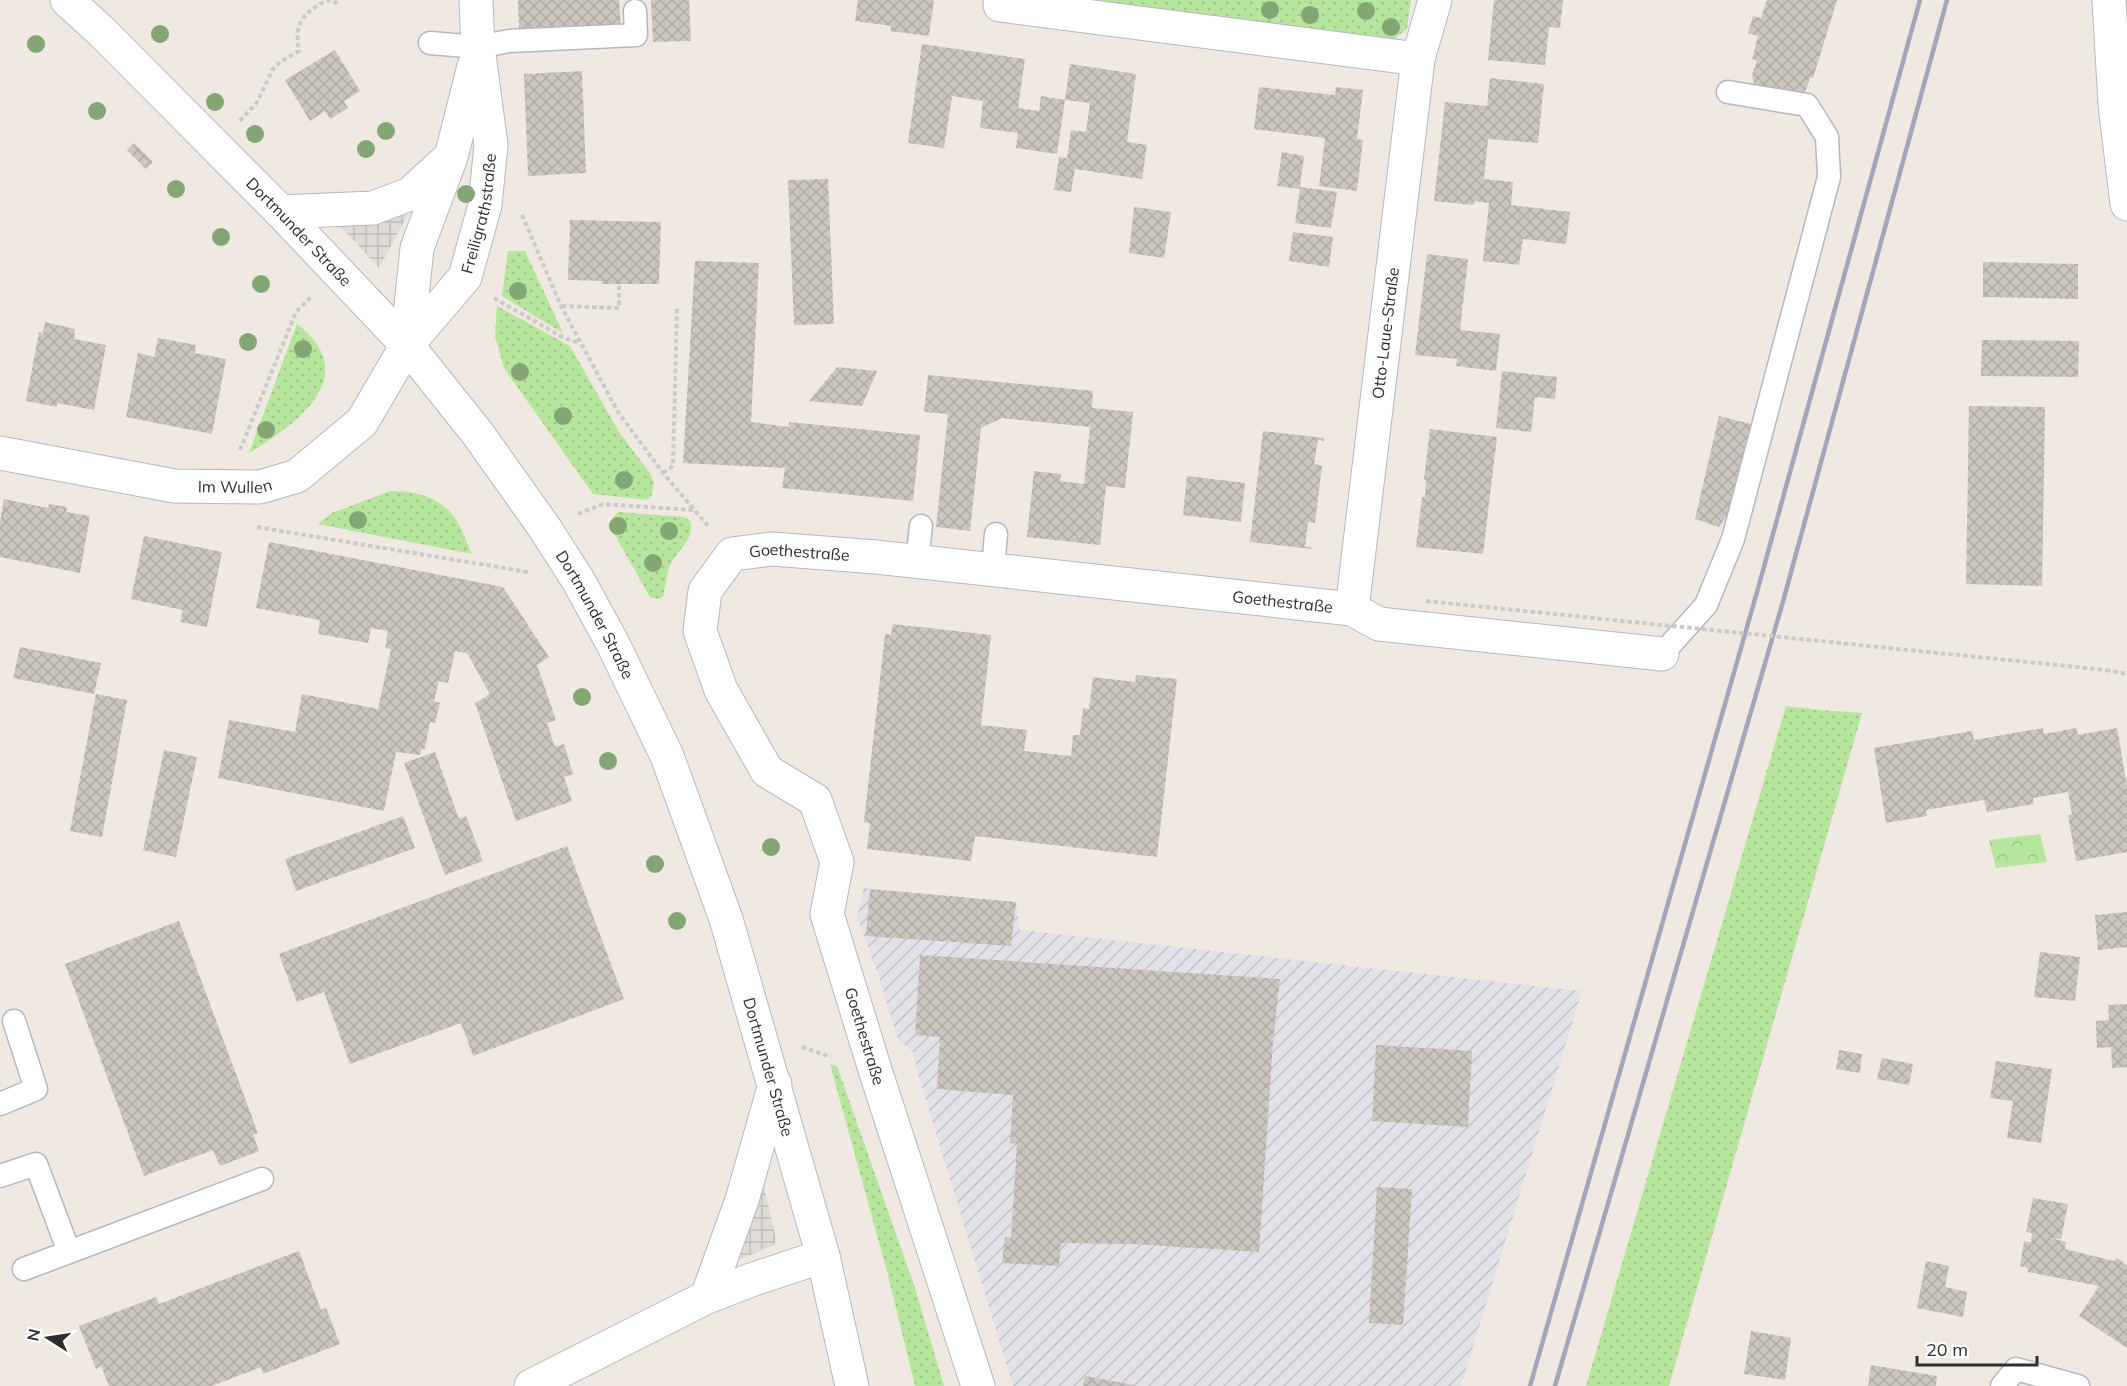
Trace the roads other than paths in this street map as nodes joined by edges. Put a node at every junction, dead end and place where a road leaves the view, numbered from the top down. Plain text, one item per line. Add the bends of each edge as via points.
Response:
1 (67, 0) edge
2 (476, 0) edge
3 (1000, 0) edge
4 (1435, 0) edge
5 (2109, 0) edge
6 (636, 11) dead end
7 (430, 43) dead end
8 (478, 47) junction
9 (2120, 57) edge
10 (1418, 59) junction
11 (1728, 92) dead end
12 (451, 157) junction
13 (2127, 204) edge
14 (281, 212) junction
15 (407, 345) junction
16 (0, 453) edge
17 (921, 526) dead end
18 (996, 534) dead end
19 (917, 561) junction
20 (993, 569) junction
21 (1352, 609) junction
22 (1662, 654) joint
23 (14, 1021) dead end
24 (775, 1084) junction
25 (0, 1104) edge
26 (0, 1176) edge
27 (262, 1179) dead end
28 (69, 1252) junction
29 (823, 1256) junction
30 (24, 1269) dead end
31 (707, 1297) junction
32 (531, 1386) edge
33 (852, 1386) edge
34 (978, 1386) edge
35 (2002, 1386) edge
36 (2078, 1386) edge

1 - 14 street, Dortmunder Straße
2 - 8 street, Freiligrathstraße
3 - 10 street via 1000,5
4 - 10 street, Otto-Laue-Straße
5 - 9 street
6 - 8 lane via 636,35 509,41
7 - 8 lane
8 - 12 street, Freiligrathstraße
8 - 15 street, Freiligrathstraße via 491,145 485,205 465,278
9 - 13 street via 2115,105
10 - 21 street, Otto-Laue-Straße
11 - 22 lane via 1807,105 1827,137 1829,177 1733,539 1706,605
12 - 14 street via 410,194 373,208
12 - 15 street, Freiligrathstraße via 417,248
14 - 15 street, Dortmunder Straße
15 - 16 street, Im Wullen via 362,422 297,476 260,487 174,486
15 - 24 street, Dortmunder Straße via 478,434 544,527 613,644 667,756 726,919
17 - 19 lane
18 - 20 lane
19 - 20 street, Goethestraße
19 - 34 street, Goethestraße via 772,549 732,554 705,591 700,631 721,690 767,771 815,800 837,861 827,914
20 - 21 street, Goethestraße
21 - 22 street, Goethestraße via 1379,624
23 - 25 lane via 36,1089
24 - 29 street, Dortmunder Straße
24 - 31 street via 742,1200
26 - 28 lane via 36,1164
27 - 28 lane
28 - 30 lane
29 - 31 street
29 - 33 street, Dortmunder Straße
31 - 32 street
35 - 36 lane via 2016,1369

